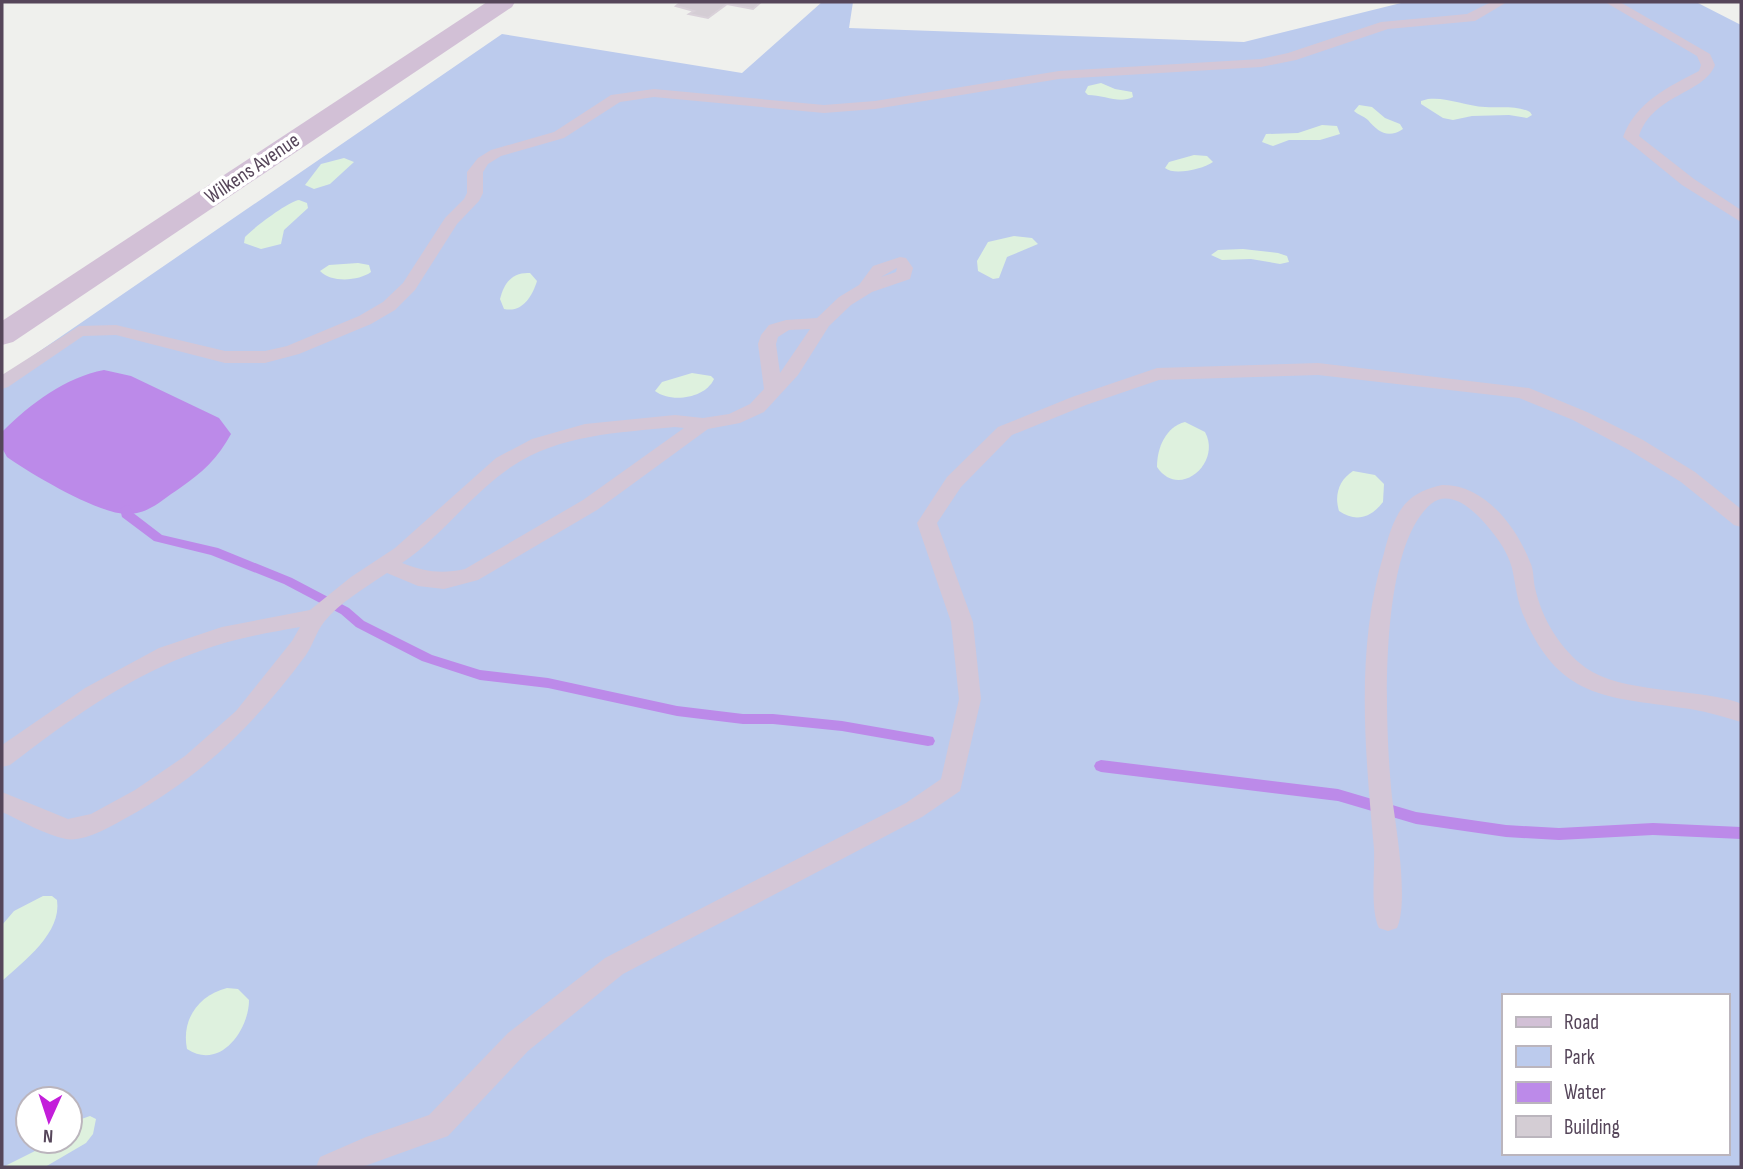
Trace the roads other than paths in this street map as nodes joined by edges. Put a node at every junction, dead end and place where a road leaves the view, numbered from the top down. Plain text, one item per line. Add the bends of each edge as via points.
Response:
1 (503, 2) edge
2 (1500, 2) edge
3 (1611, 2) edge
4 (1741, 217) edge
5 (866, 288) dead end
6 (822, 323) junction
7 (2, 335) edge
8 (2, 383) edge
9 (774, 391) junction
10 (703, 424) junction
11 (1741, 520) edge
12 (385, 564) junction
13 (316, 617) junction
14 (1741, 713) edge
15 (2, 758) edge
16 (2, 802) edge
17 (1388, 919) dead end
18 (330, 1167) edge

1 - 7 main road, Wilkens Avenue
2 - 8 lane via 1470,18 1387,25 1261,63 1059,75 875,106 824,109 654,93 616,98 559,135 483,161 475,172 471,201 451,221 409,286 389,306 365,320 265,357 225,357 116,330 79,331
3 - 4 lane via 1703,54 1708,65 1705,73 1646,110 1631,137
5 - 6 lane
6 - 9 lane
6 - 9 lane via 782,324 771,331 768,349
9 - 10 lane via 757,408 733,419
10 - 12 lane via 635,424 585,430 539,443 503,463
10 - 12 lane via 590,505 471,575 444,581 418,578
11 - 18 lane via 1688,477 1636,444 1522,392 1318,369 1157,374 1005,431 954,482 927,523 962,622 970,699 952,784 914,810 614,966 518,1042 438,1126
12 - 13 lane
13 - 15 lane via 188,646 83,701
13 - 16 lane via 300,647 244,717 193,763 142,797 99,821 67,829
14 - 17 lane via 1594,684 1566,667 1542,636 1521,564 1503,531 1462,494 1441,491 1421,498 1396,536 1382,611 1376,744 1390,888

